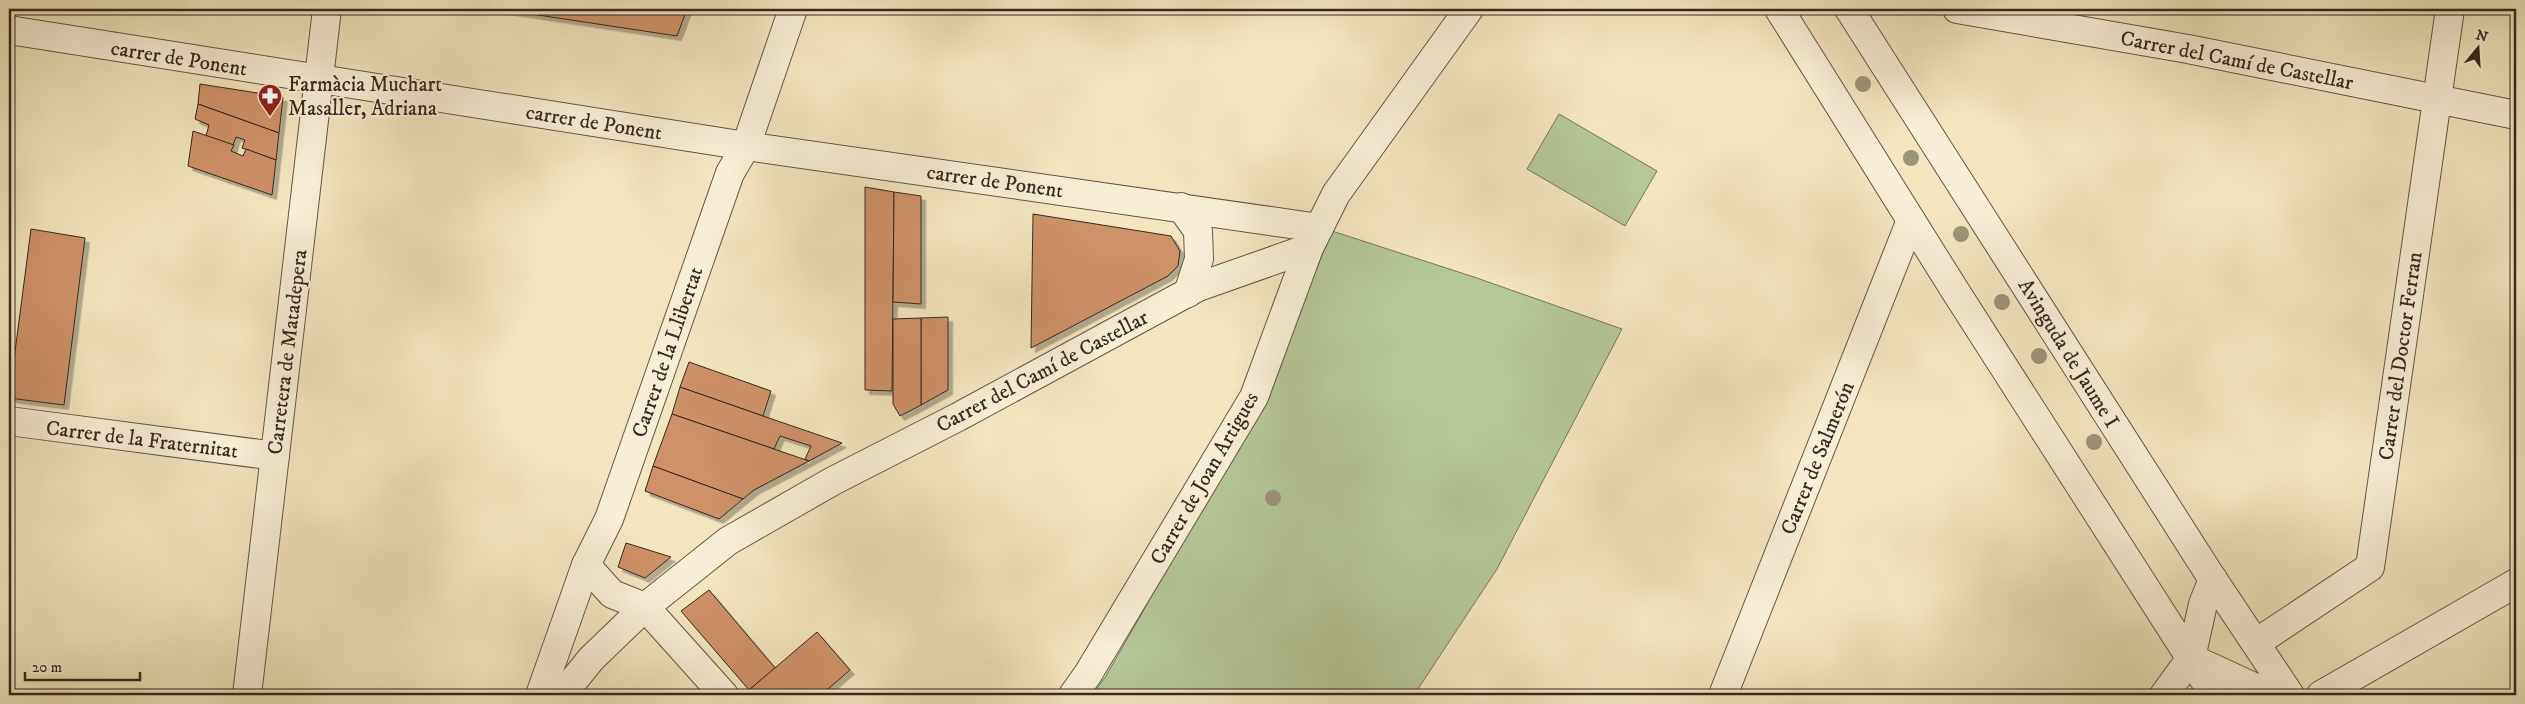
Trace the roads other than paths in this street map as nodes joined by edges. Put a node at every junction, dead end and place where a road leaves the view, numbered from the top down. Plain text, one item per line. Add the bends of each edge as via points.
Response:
1 (327, 9) edge
2 (793, 9) edge
3 (1469, 9) edge
4 (1779, 9) edge
5 (1849, 9) edge
6 (1957, 9) edge
7 (2450, 9) edge
8 (9, 30) edge
9 (319, 80) junction
10 (2437, 100) junction
11 (2516, 115) edge
12 (746, 146) junction
13 (1181, 207) junction
14 (1911, 220) junction
15 (1314, 238) junction
16 (1188, 293) junction
17 (9, 421) edge
18 (275, 456) junction
19 (586, 566) junction
20 (2213, 579) junction
21 (2516, 582) edge
22 (645, 607) junction
23 (2256, 643) junction
24 (2191, 658) junction
25 (247, 695) edge
26 (540, 695) edge
27 (562, 695) edge
28 (724, 695) edge
29 (1073, 695) edge
30 (1724, 695) edge
31 (2164, 695) edge
32 (2214, 695) edge
33 (2271, 695) edge
34 (2290, 695) edge
35 (2321, 695) edge

1 - 9 street, Carretera de Matadepera
2 - 12 street, Carrer de la Llibertat
3 - 15 street via 1336,194
4 - 14 street
5 - 20 street, Avinguda de Jaume I
6 - 10 street, Carrer del Camí de Castellar via 2188,49
7 - 10 street, Carrer del Doctor Ferran
8 - 9 street, carrer de Ponent
9 - 12 street, carrer de Ponent
9 - 18 street, Carretera de Matadepera
10 - 11 street, Carrer del Camí de Castellar
10 - 23 street, Carrer del Doctor Ferran via 2370,567
12 - 13 street, carrer de Ponent
12 - 19 street, Carrer de la Llibertat via 730,173 609,519
13 - 15 street, carrer de Ponent
13 - 16 street via 1198,231 1199,259
14 - 24 street
14 - 30 street, Carrer de Salmerón
15 - 16 street, Carrer del Camí de Castellar
15 - 29 street, Carrer de Joan Artigues via 1254,397
16 - 22 street, Carrer del Camí de Castellar via 833,481 728,541
17 - 18 street, Carrer de la Fraternitat
18 - 25 street, Carretera de Matadepera
19 - 22 street via 612,594
19 - 26 street, Carrer de la Llibertat
20 - 23 street, Avinguda de Jaume I
20 - 24 street
21 - 35 street
22 - 27 street, Carrer del Camí de Castellar via 591,660
22 - 28 street
23 - 34 street, Avinguda de Jaume I
24 - 31 street
24 - 32 street
24 - 33 street

